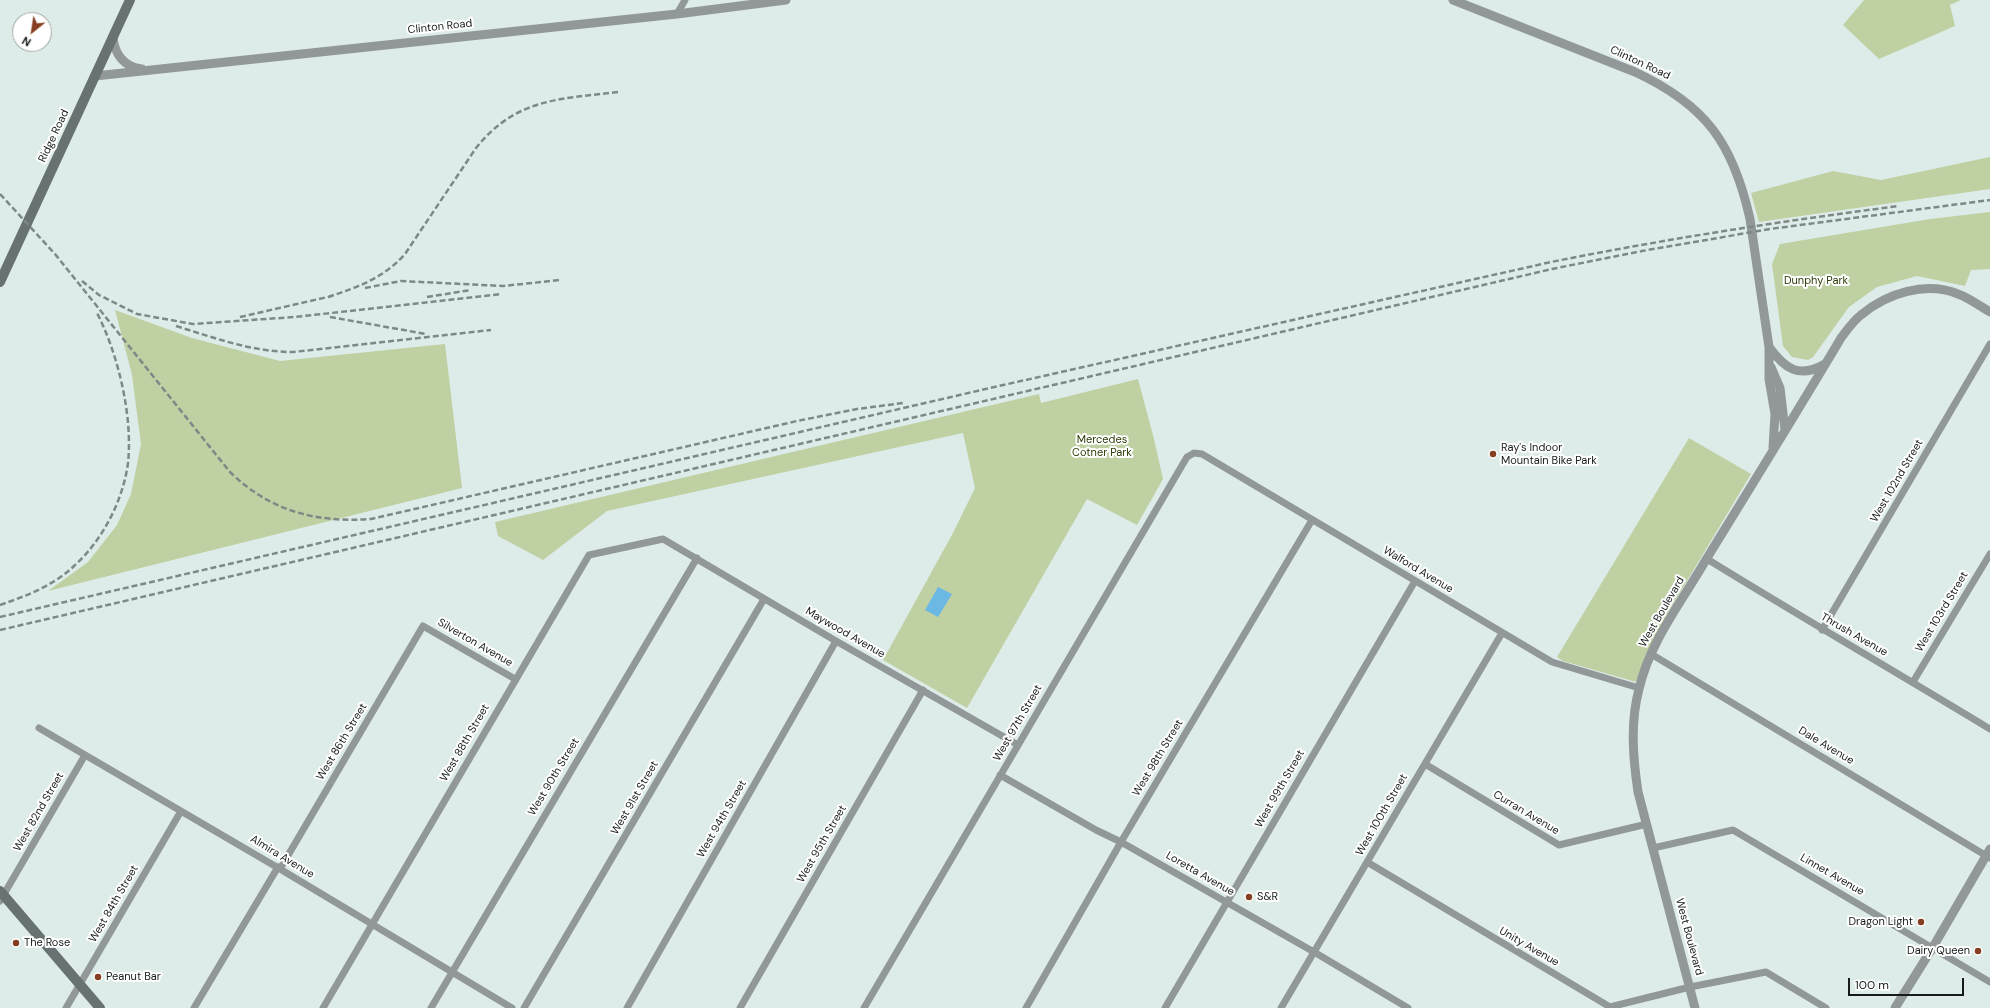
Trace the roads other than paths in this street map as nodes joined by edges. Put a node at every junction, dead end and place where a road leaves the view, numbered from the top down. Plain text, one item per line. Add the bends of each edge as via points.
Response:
1 (130, 0) edge
2 (685, 0) edge
3 (786, 0) edge
4 (1453, 0) edge
5 (677, 14) junction
6 (114, 36) junction
7 (152, 70) junction
8 (95, 76) junction
9 (0, 282) edge
10 (1990, 312) edge
11 (1990, 344) edge
12 (1768, 347) junction
13 (1826, 363) junction
14 (1780, 414) junction
15 (1785, 430) junction
16 (1773, 449) junction
17 (1194, 453) joint
18 (1312, 520) junction
19 (663, 539) joint
20 (1990, 554) edge
21 (696, 558) junction
22 (1707, 559) junction
23 (1415, 581) junction
24 (764, 599) junction
25 (423, 626) joint
26 (1822, 630) junction
27 (1502, 633) junction
28 (836, 642) junction
29 (1651, 654) junction
30 (516, 679) junction
31 (1913, 682) junction
32 (1639, 688) junction
33 (922, 690) junction
34 (39, 728) dead end
35 (1990, 729) edge
36 (1018, 745) junction
37 (85, 755) junction
38 (1425, 764) junction
39 (1000, 775) junction
40 (181, 811) junction
41 (1646, 824) junction
42 (1121, 842) junction
43 (1653, 848) junction
44 (1989, 854) edge
45 (1367, 862) junction
46 (279, 868) junction
47 (1, 896) edge
48 (1227, 902) junction
49 (372, 924) junction
50 (1933, 947) junction
51 (1314, 952) junction
52 (452, 971) junction
53 (1990, 982) edge
54 (80, 984) junction
55 (1690, 987) junction
56 (66, 1008) edge
57 (100, 1008) edge
58 (194, 1008) edge
59 (323, 1008) edge
60 (431, 1008) edge
61 (512, 1008) edge
62 (524, 1008) edge
63 (627, 1008) edge
64 (740, 1008) edge
65 (864, 1008) edge
66 (1026, 1008) edge
67 (1165, 1008) edge
68 (1281, 1008) edge
69 (1408, 1008) edge
70 (1695, 1008) edge
71 (1826, 1008) edge
72 (1895, 1008) edge

1 - 6 main road, Ridge Road
2 - 5 street
3 - 5 street, Clinton Road
4 - 12 street, Clinton Road via 1654,80 1682,98 1706,120 1731,160 1746,200
5 - 7 street, Clinton Road
6 - 7 street via 114,48 125,62 134,68
6 - 8 main road, Ridge Road
7 - 8 street, Clinton Road
8 - 9 main road, Ridge Road
10 - 13 street, West Boulevard via 1959,294 1934,288 1890,296 1861,314 1841,338
11 - 26 street, West 102nd Street
12 - 13 street via 1791,369 1807,371
12 - 14 street, Clinton Road via 1769,364 1780,388
13 - 15 street, West Boulevard
14 - 15 street, Clinton Road
14 - 16 street, Clinton Road
15 - 16 street, West Boulevard
16 - 22 street, West Boulevard
17 - 18 street, Walford Avenue via 1202,454
17 - 36 street, West 97th Street via 1187,457
18 - 23 street, Walford Avenue
18 - 42 street, West 98th Street
19 - 21 street, Maywood Avenue
19 - 30 street, West 88th Street via 589,555
20 - 31 street, West 103rd Street
21 - 24 street, Maywood Avenue
21 - 52 street, West 90th Street
22 - 26 street, Thrush Avenue
22 - 29 street, West Boulevard
23 - 27 street, Walford Avenue
23 - 48 street, West 99th Street
24 - 28 street, Maywood Avenue
24 - 62 street, West 91st Street
25 - 30 street, Silverton Avenue
25 - 46 street, West 86th Street
26 - 31 street, Thrush Avenue
27 - 32 street, Walford Avenue via 1552,662
27 - 38 street, West 100th Street
28 - 33 street, Maywood Avenue
28 - 63 street, West 94th Street
29 - 32 street, West Boulevard
29 - 44 street, Dale Avenue
30 - 49 street, West 88th Street
31 - 35 street, Thrush Avenue
32 - 41 street, West Boulevard via 1633,722 1634,756 1638,792
33 - 36 street, Maywood Avenue
33 - 64 street, West 95th Street
34 - 37 street, Almira Avenue
36 - 39 street, West 97th Street
37 - 40 street, Almira Avenue
37 - 47 street, West 82nd Street
38 - 41 street, Curran Avenue via 1559,845
38 - 45 street, West 100th Street
39 - 42 street, Loretta Avenue
39 - 65 street, West 97th Street
40 - 46 street, Almira Avenue
40 - 54 street, West 84th Street
41 - 43 street, West Boulevard
42 - 48 street, Loretta Avenue
42 - 66 street, West 98th Street
43 - 50 street, Linnet Avenue via 1733,830
43 - 55 street, West Boulevard
44 - 50 street
45 - 51 street, West 100th Street
45 - 55 street, Unity Avenue via 1610,1007
46 - 49 street, Almira Avenue
46 - 58 street, West 86th Street
47 - 54 main road
48 - 51 street, Loretta Avenue
48 - 67 street, West 99th Street
49 - 52 street, Almira Avenue
49 - 59 street, West 88th Street
50 - 53 street, Linnet Avenue
50 - 72 street
51 - 68 street, West 100th Street
51 - 69 street, Loretta Avenue
52 - 60 street, West 90th Street
52 - 61 street, Almira Avenue
54 - 56 street, West 84th Street
54 - 57 main road
55 - 70 street, West Boulevard
55 - 71 street, Unity Avenue via 1766,972

